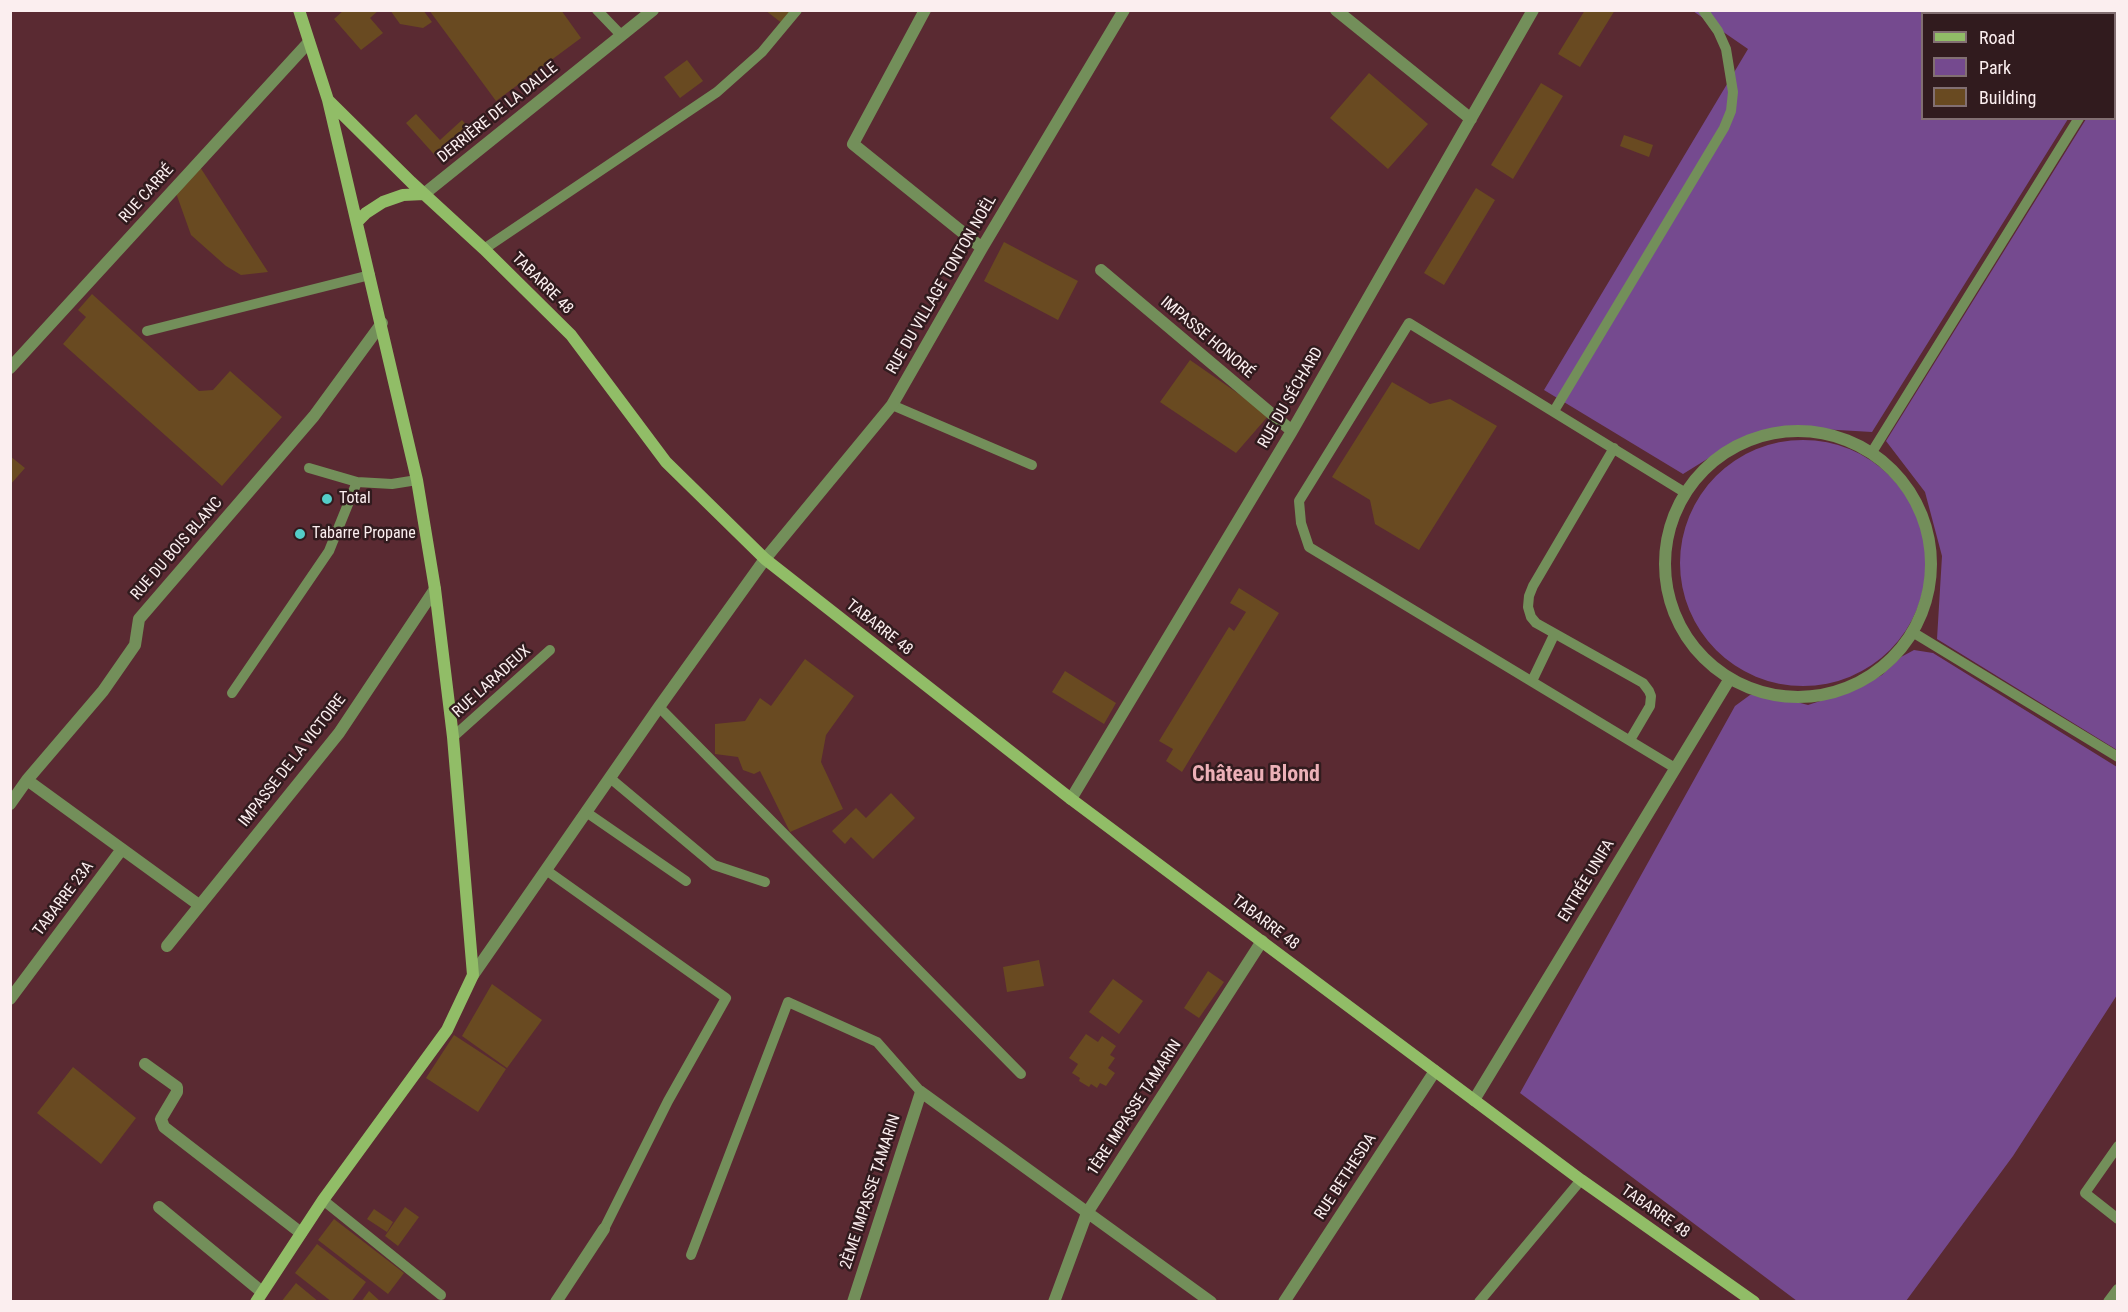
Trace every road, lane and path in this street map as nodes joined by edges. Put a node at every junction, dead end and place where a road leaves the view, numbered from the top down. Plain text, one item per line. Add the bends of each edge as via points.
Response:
1 (299, 10) edge
2 (597, 10) edge
3 (653, 10) edge
4 (797, 10) edge
5 (925, 10) edge
6 (1124, 10) edge
7 (1336, 10) edge
8 (1533, 10) edge
9 (1703, 10) edge
10 (621, 35) junction
11 (309, 42) junction
12 (328, 100) junction
13 (1471, 119) junction
14 (2078, 120) edge
15 (424, 194) junction
16 (357, 222) junction
17 (982, 248) junction
18 (484, 249) junction
19 (1101, 270) dead end
20 (370, 275) junction
21 (382, 323) junction
22 (147, 331) dead end
23 (10, 368) edge
24 (892, 405) junction
25 (1554, 411) junction
26 (1292, 430) junction
27 (1614, 448) junction
28 (1872, 453) junction
29 (1032, 465) dead end
30 (309, 468) dead end
31 (417, 480) junction
32 (357, 482) junction
33 (1684, 492) junction
34 (765, 559) junction
35 (435, 589) junction
36 (1914, 633) junction
37 (1554, 635) junction
38 (550, 650) dead end
39 (1729, 680) junction
40 (1532, 681) junction
41 (232, 693) dead end
42 (659, 707) junction
43 (453, 737) junction
44 (1630, 740) junction
45 (2118, 757) edge
46 (1675, 768) junction
47 (610, 778) junction
48 (27, 780) junction
49 (1071, 799) junction
50 (10, 804) edge
51 (586, 812) junction
52 (122, 849) junction
53 (546, 870) junction
54 (686, 881) dead end
55 (765, 882) dead end
56 (199, 905) junction
57 (1262, 941) junction
58 (167, 946) dead end
59 (473, 975) junction
60 (10, 999) edge
61 (145, 1064) dead end
62 (1435, 1071) junction
63 (1022, 1074) dead end
64 (921, 1092) junction
65 (1474, 1100) junction
66 (2118, 1146) edge
67 (1581, 1180) junction
68 (323, 1200) junction
69 (159, 1207) dead end
70 (1087, 1213) junction
71 (2118, 1219) edge
72 (604, 1229) joint
73 (300, 1233) junction
74 (691, 1255) dead end
75 (2118, 1290) edge
76 (441, 1295) dead end
77 (259, 1297) edge
78 (556, 1302) edge
79 (853, 1302) edge
80 (1054, 1302) edge
81 (1211, 1302) edge
82 (1284, 1302) edge
83 (1479, 1302) edge
84 (1754, 1302) edge
85 (2109, 1302) edge

1 - 11 street
2 - 10 lane
3 - 10 street, DERRIÈRE DE LA DALLE
4 - 18 lane via 762,52 717,92
5 - 17 street via 853,144
6 - 17 street, RUE DU VILLAGE TONTON NOËL
7 - 13 street
8 - 13 street, RUE DU SÉCHARD
9 - 25 lane via 1726,49 1733,92 1728,119
10 - 15 street, DERRIÈRE DE LA DALLE
11 - 12 street
11 - 23 street, RUE CARRÉ
12 - 15 street, TABARRE 48
12 - 16 street
13 - 26 street, RUE DU SÉCHARD
14 - 28 lane
15 - 16 street via 403,195 383,202
15 - 18 street, TABARRE 48
16 - 20 street
17 - 24 street, RUE DU VILLAGE TONTON NOËL
18 - 34 street, TABARRE 48 via 571,335 666,462
19 - 26 street, IMPASSE HONORÉ
20 - 21 street
20 - 22 lane
21 - 31 street
21 - 48 street, RUE DU BOIS BLANC via 314,416 139,619 135,645 103,691
24 - 29 lane
24 - 34 street, RUE DU VILLAGE TONTON NOËL
25 - 27 lane
25 - 40 lane via 1409,323 1299,501 1309,547
26 - 49 street, RUE DU SÉCHARD
27 - 33 lane
27 - 37 lane via 1529,596 1531,616
28 - 33 street via 1833,434 1791,430 1749,438 1713,460
28 - 36 street via 1902,480 1923,515 1932,555 1929,595
30 - 32 lane
31 - 32 lane via 392,484
31 - 35 street
32 - 41 lane via 329,551
33 - 39 street via 1668,531 1664,573 1674,615 1696,652
34 - 42 street
34 - 49 street, TABARRE 48
35 - 43 street
35 - 56 street, IMPASSE DE LA VICTOIRE via 339,733
36 - 39 street via 1887,666 1851,688 1810,699 1768,696
36 - 45 lane
37 - 40 lane
37 - 44 lane via 1643,683 1649,691 1650,706
38 - 43 lane, RUE LARADEUX
39 - 46 street, ENTRÉE UNIFA
40 - 44 lane
42 - 47 street
42 - 63 lane
43 - 59 street
44 - 46 lane
46 - 65 street, ENTRÉE UNIFA
47 - 51 street
47 - 55 lane via 714,865
48 - 50 street, RUE DU BOIS BLANC
48 - 52 street
49 - 57 street, TABARRE 48
51 - 53 street
51 - 54 lane
52 - 56 street
52 - 60 street, TABARRE 23A
53 - 59 street
53 - 72 lane via 726,998 668,1101
56 - 58 street, IMPASSE DE LA VICTOIRE
57 - 62 street, TABARRE 48
57 - 70 street, 1ÈRE IMPASSE TAMARIN
59 - 68 street via 447,1030
61 - 73 street via 177,1087 161,1119 164,1127
62 - 65 street, TABARRE 48
62 - 82 street, RUE BETHESDA
64 - 70 street
64 - 74 lane via 877,1042 788,1002
64 - 79 street, 2ÈME IMPASSE TAMARIN
65 - 67 street, TABARRE 48
66 - 71 lane via 2085,1193
67 - 83 lane
67 - 84 street, TABARRE 48
68 - 73 street
68 - 76 lane
69 - 77 street
70 - 80 street, 1ÈRE IMPASSE TAMARIN
70 - 81 street
72 - 78 street
73 - 77 street
75 - 85 street

